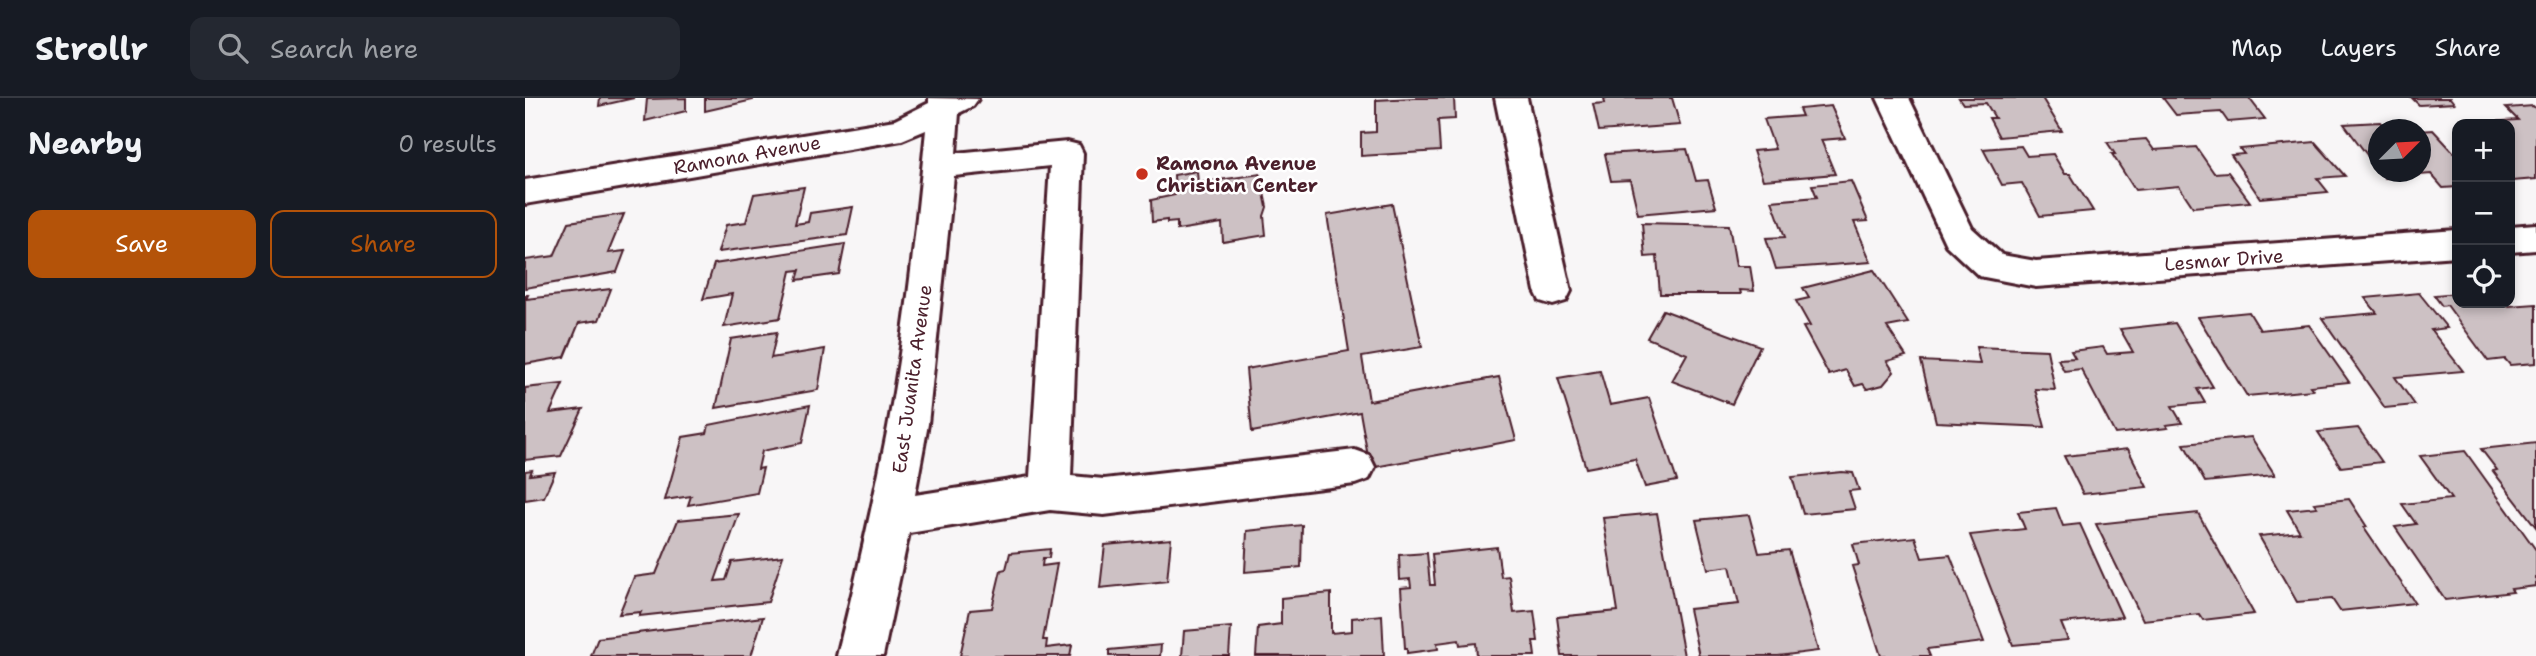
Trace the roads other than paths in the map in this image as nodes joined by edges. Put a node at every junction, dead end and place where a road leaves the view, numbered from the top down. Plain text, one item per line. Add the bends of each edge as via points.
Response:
1 (1511, 98) edge
2 (1893, 98) edge
3 (951, 102) edge
4 (939, 166) junction
5 (525, 192) edge
6 (2536, 237) edge
7 (2515, 239) edge
8 (2452, 243) edge
9 (1553, 291) dead end
10 (1355, 467) dead end
11 (1050, 492) junction
12 (891, 517) junction
13 (860, 656) edge

1 - 9 street
2 - 8 street, Lesmar Drive via 1958,236 1992,267 2036,274
3 - 4 street, East Juanita Avenue
3 - 5 street, Ramona Avenue via 902,128
4 - 11 street via 1067,153
4 - 12 street, East Juanita Avenue via 908,424
6 - 7 street
10 - 11 street via 1104,497
11 - 12 street
12 - 13 street, East Juanita Avenue

